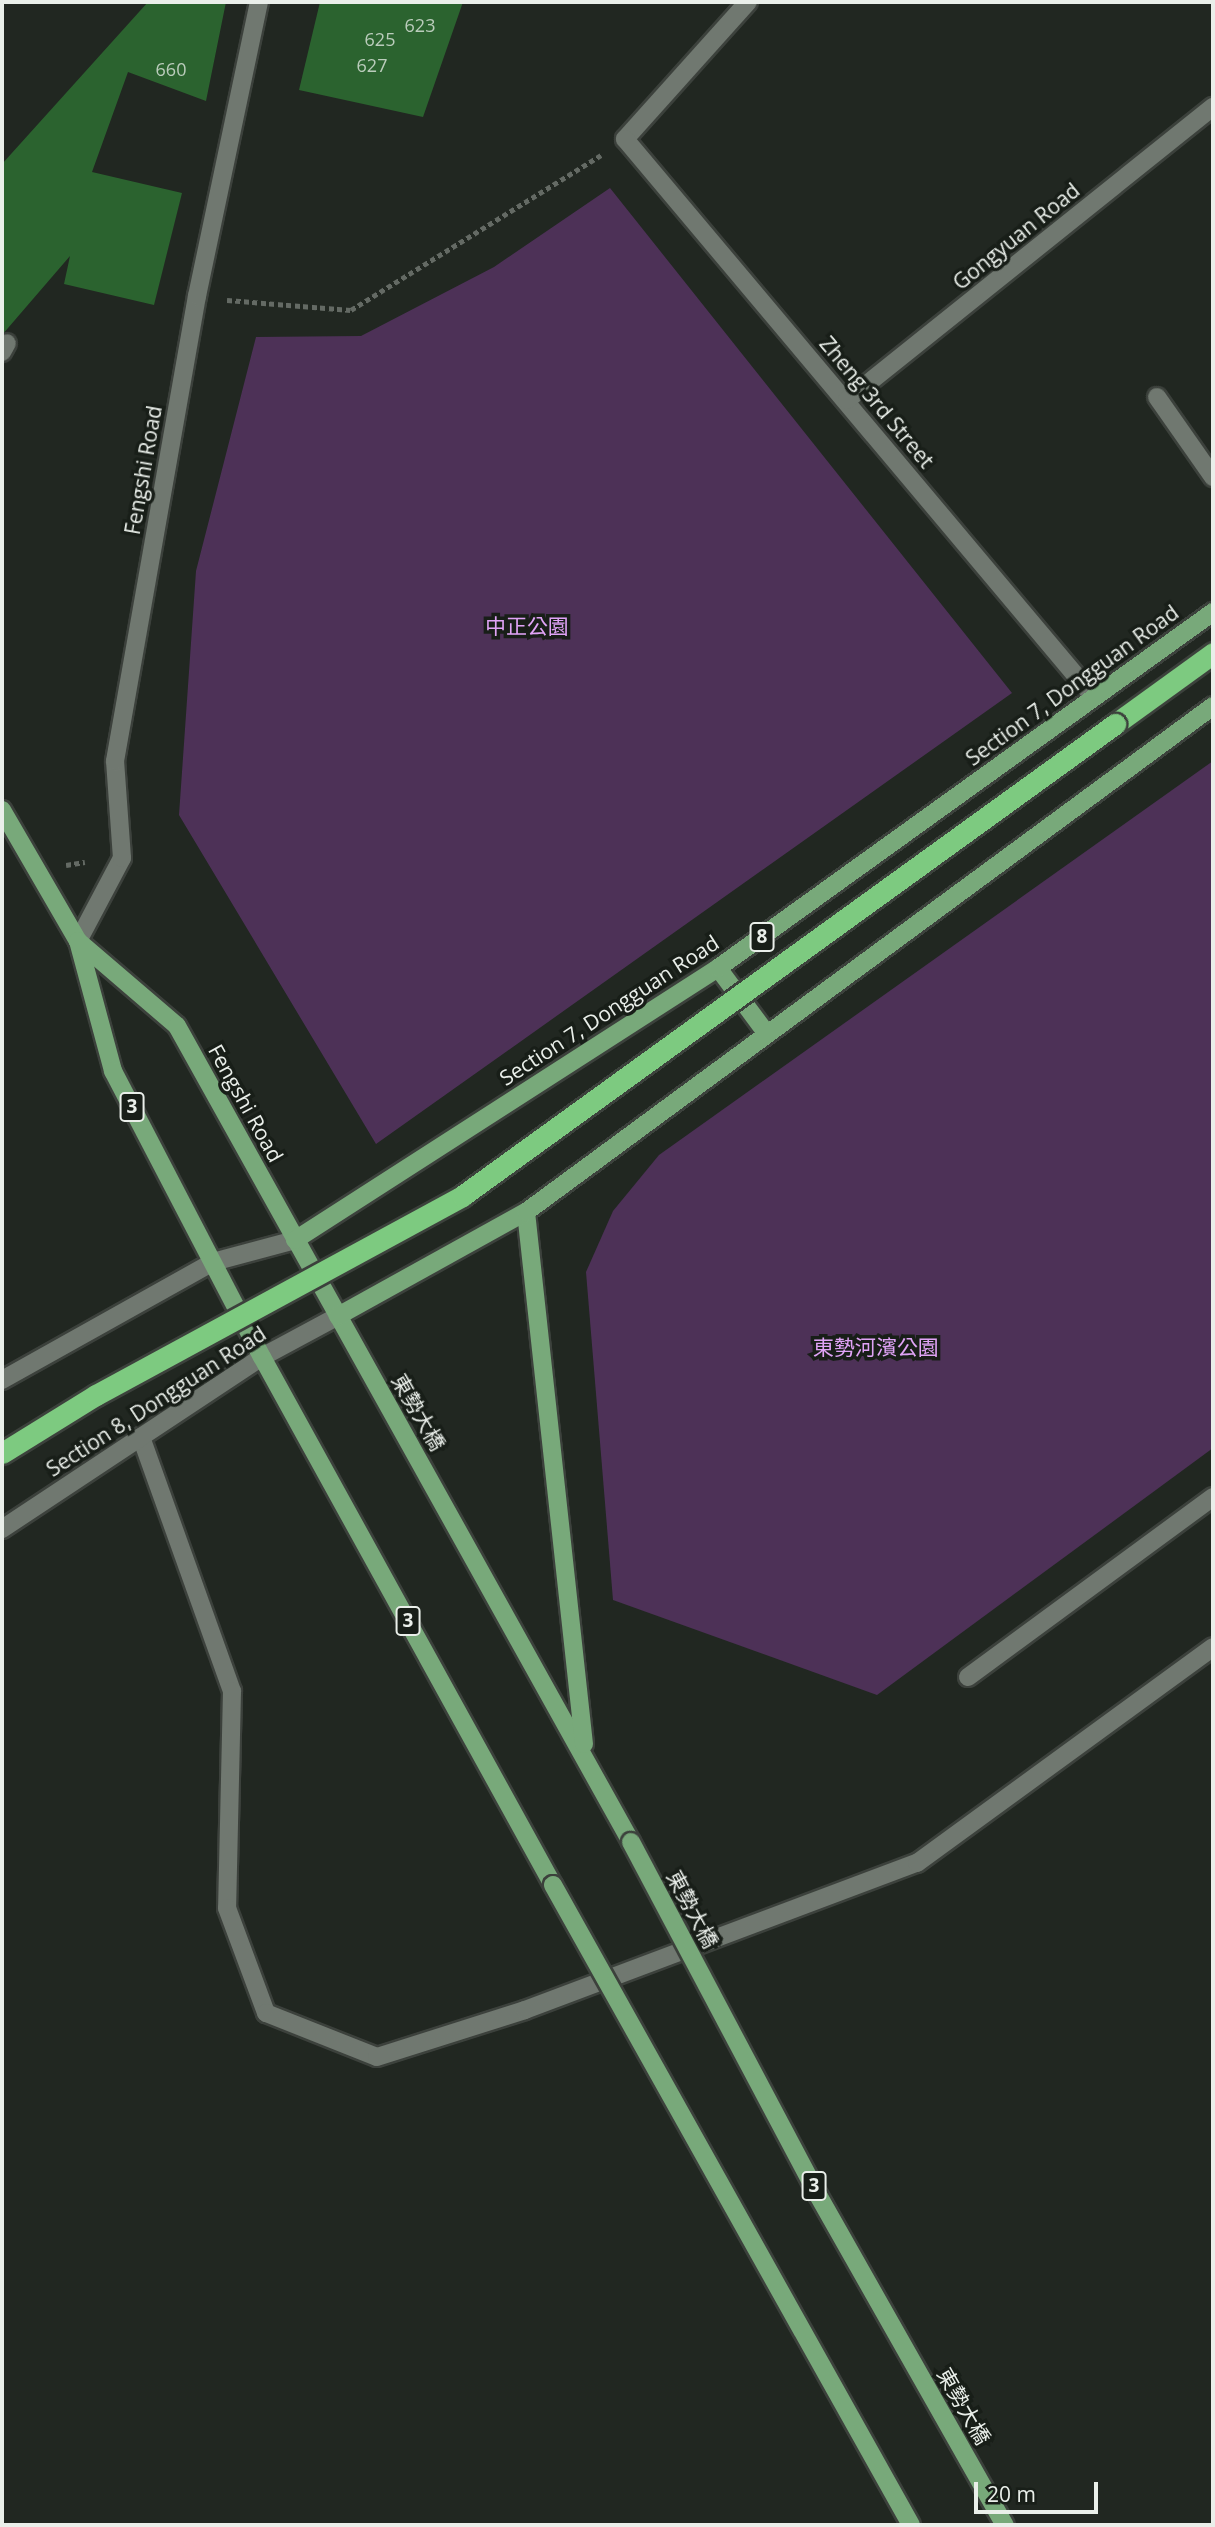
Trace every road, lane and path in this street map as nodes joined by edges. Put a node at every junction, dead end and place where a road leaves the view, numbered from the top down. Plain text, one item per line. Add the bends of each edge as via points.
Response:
1 (259, 2) edge
2 (748, 2) edge
3 (1213, 107) edge
4 (625, 139) junction
5 (197, 296) junction
6 (1157, 397) dead end
7 (847, 400) junction
8 (1213, 477) edge
9 (1213, 612) edge
10 (1213, 653) edge
11 (1093, 696) junction
12 (1213, 706) edge
13 (2, 810) edge
14 (122, 858) junction
15 (36, 868) junction
16 (78, 941) junction
17 (719, 968) junction
18 (767, 1034) junction
19 (526, 1212) junction
20 (295, 1240) junction
21 (213, 1262) junction
22 (338, 1316) junction
23 (262, 1357) junction
24 (2, 1380) edge
25 (141, 1437) junction
26 (2, 1453) edge
27 (1213, 1497) edge
28 (2, 1529) edge
29 (1213, 1647) edge
30 (968, 1677) dead end
31 (585, 1751) junction
32 (911, 2525) edge
33 (1005, 2525) edge

1 - 5 street, Fengshi Road
2 - 4 street
3 - 7 street, Gongyuan Road
4 - 5 path via 482,233 351,310
4 - 7 street, Zheng 3rd Street
5 - 14 street, Fengshi Road via 115,761
6 - 8 street
7 - 11 street, Zheng 3rd Street
9 - 11 main road, Section 7, Dongguan Road / 8
10 - 26 highway, bridge via 462,1196 96,1395
11 - 17 main road, Section 7, Dongguan Road / 8
12 - 18 main road
13 - 15 main road, 3
14 - 15 path
14 - 16 street
15 - 16 main road, 3
16 - 20 main road, Fengshi Road / 3 via 177,1026
16 - 21 main road, 3 via 113,1071
17 - 18 main road
17 - 20 main road, Section 7, Dongguan Road / 8
18 - 19 main road
19 - 22 main road
19 - 31 main road
20 - 21 street
20 - 22 main road, Fengshi Road / 3
21 - 23 main road, 3
21 - 24 street
22 - 23 street, Section 8, Dongguan Road
22 - 31 main road, 東勢大橋 / 3
23 - 25 street, Section 8, Dongguan Road
23 - 32 main road, 3, bridge
25 - 28 street, Section 8, Dongguan Road
25 - 29 street via 232,1691 227,1908 266,2013 377,2057 525,2010 916,1863
27 - 30 street
31 - 33 main road, 東勢大橋 / 3, bridge via 818,2195

